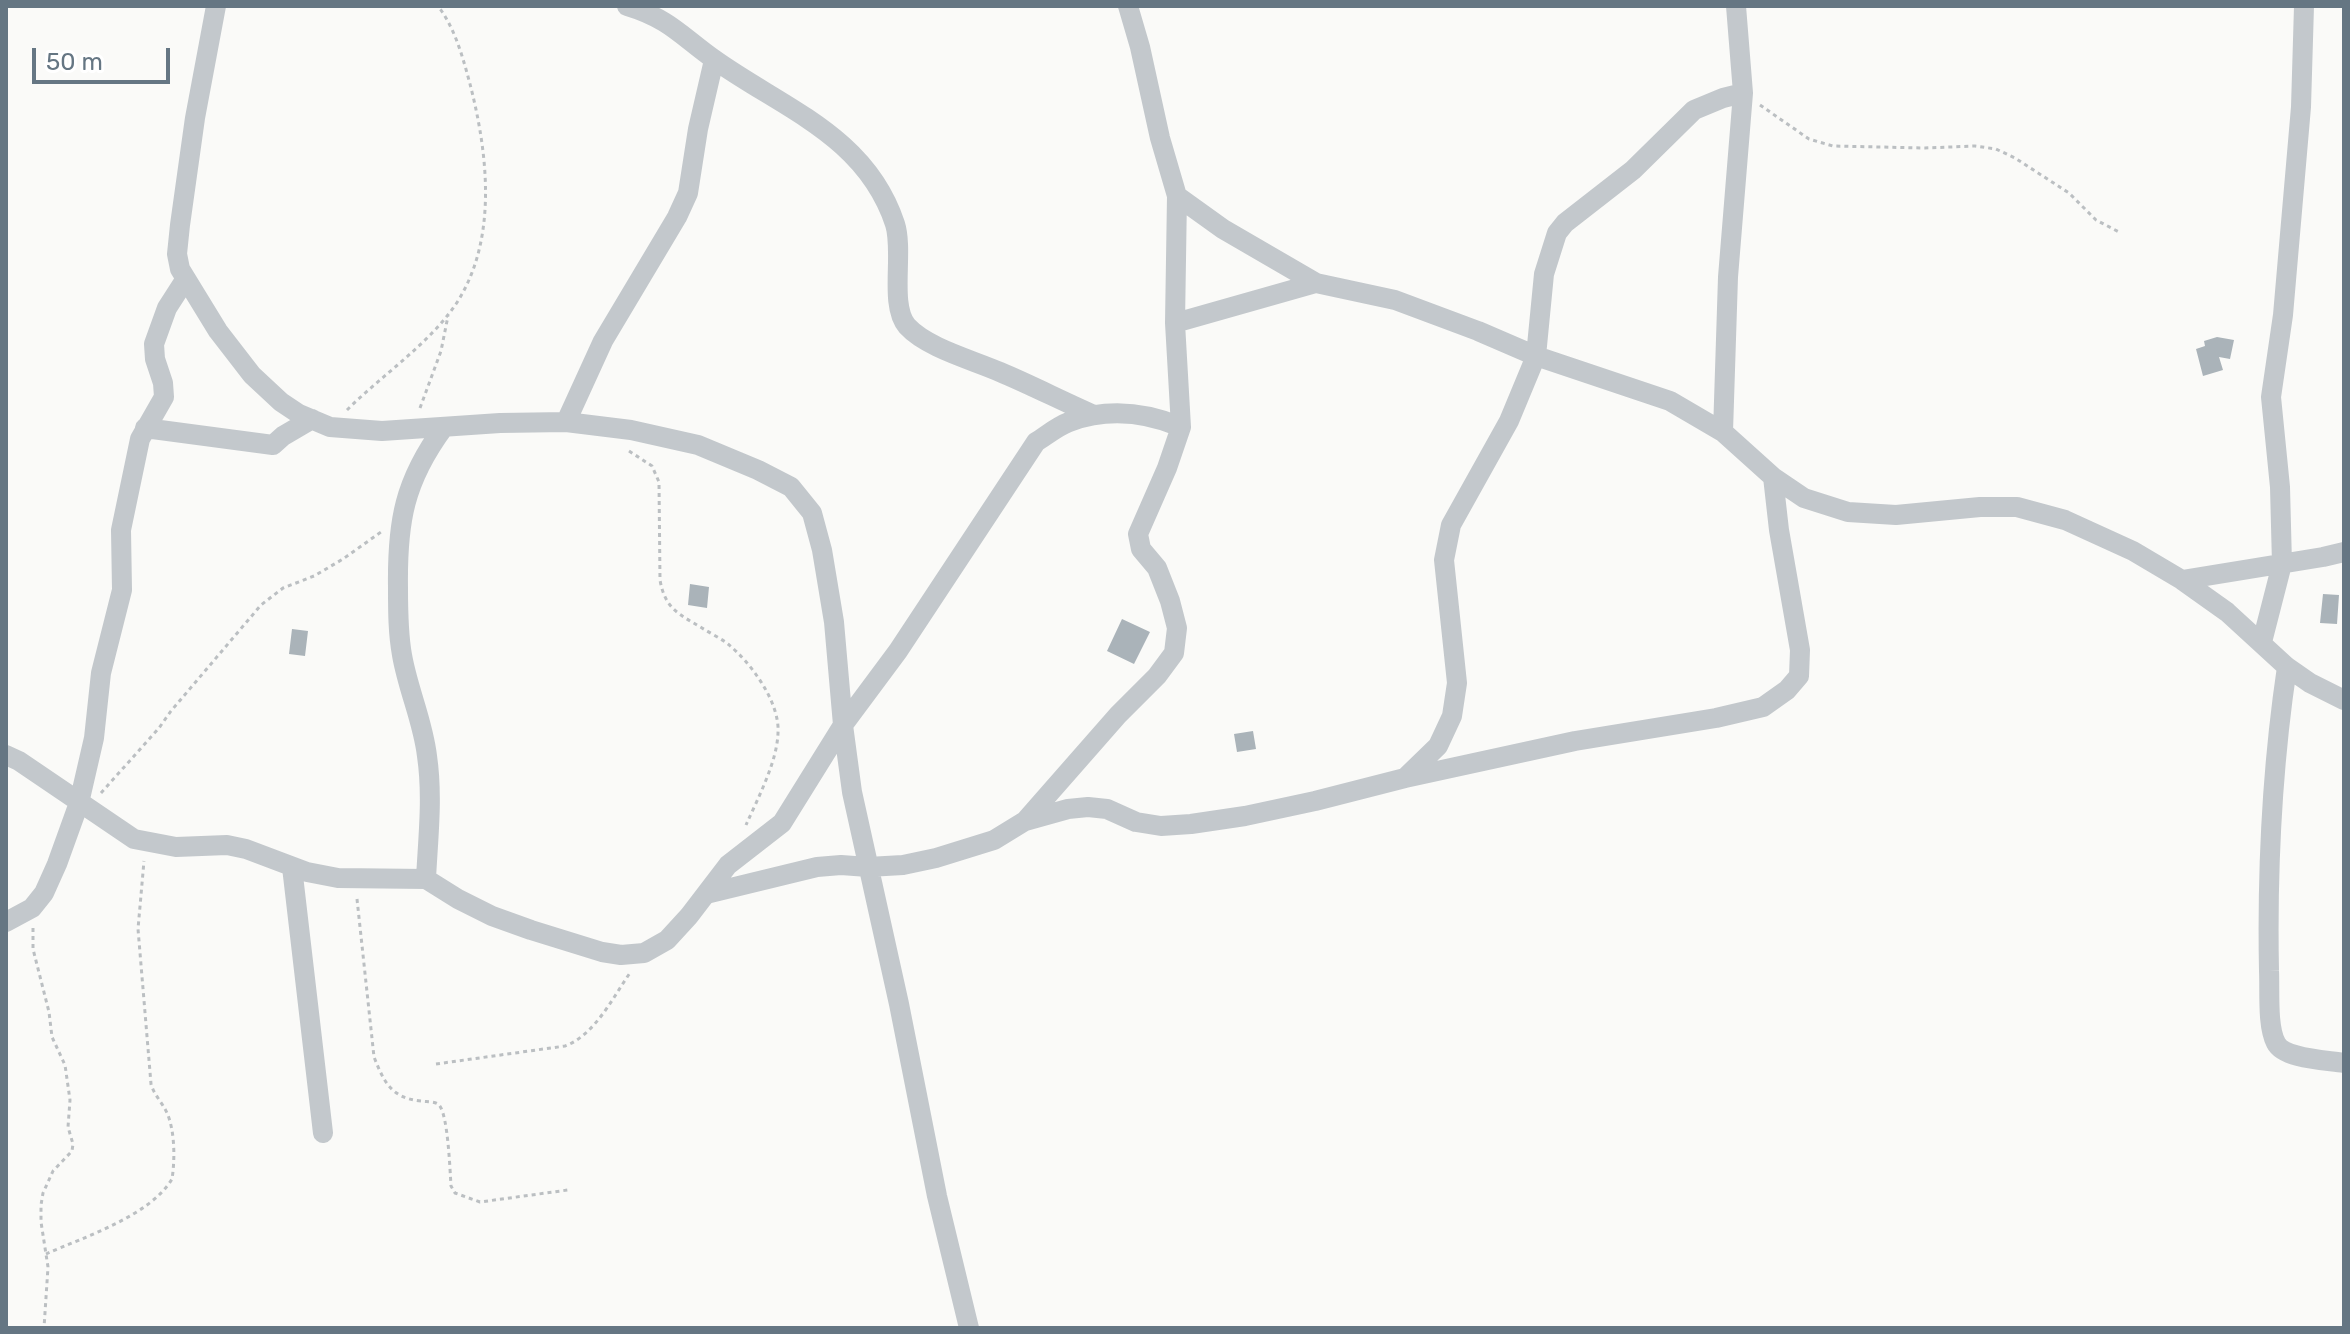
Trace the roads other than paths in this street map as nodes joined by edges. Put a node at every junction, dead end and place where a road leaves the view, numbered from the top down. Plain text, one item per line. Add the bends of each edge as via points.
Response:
1 (216, 6) edge
2 (627, 6) edge
3 (1128, 6) edge
4 (1736, 6) edge
5 (2304, 6) edge
6 (714, 60) junction
7 (1743, 93) junction
8 (1177, 196) junction
9 (185, 280) junction
10 (1316, 283) junction
11 (1175, 323) junction
12 (1536, 356) junction
13 (1094, 415) junction
14 (566, 422) junction
15 (321, 423) junction
16 (444, 427) junction
17 (1181, 427) junction
18 (145, 428) junction
19 (1723, 432) junction
20 (1773, 477) junction
21 (2344, 552) edge
22 (2282, 564) junction
23 (2182, 580) junction
24 (2262, 642) junction
25 (2287, 667) junction
26 (2344, 700) edge
27 (843, 725) junction
28 (6, 755) edge
29 (1405, 778) junction
30 (83, 806) junction
31 (1025, 821) junction
32 (292, 867) junction
33 (868, 867) junction
34 (426, 879) junction
35 (706, 894) junction
36 (6, 922) edge
37 (2344, 1063) edge
38 (323, 1133) dead end
39 (969, 1328) edge

1 - 9 street via 180,225 177,254
2 - 6 street via 665,21
3 - 8 street
4 - 7 street
5 - 22 street via 2301,107 2271,397
6 - 13 street via 826,130 867,171 896,229 899,306 905,324 956,355
6 - 14 street via 688,193 603,341
7 - 12 street via 1694,110 1557,233 1544,274
7 - 19 street via 1728,277
8 - 10 street
8 - 11 street
9 - 15 street via 252,375 281,402
9 - 18 street via 154,344 164,397
10 - 11 street
10 - 12 street via 1395,300
11 - 17 street
12 - 19 street via 1670,401
12 - 29 street via 1509,421 1451,525 1444,560 1457,683 1452,716 1438,746
13 - 17 street via 1131,413
13 - 27 street via 1066,423 1036,442
14 - 16 street
14 - 27 street via 698,445 791,487 812,513 822,550
15 - 16 street via 382,431
15 - 18 street via 283,436 273,445
16 - 34 street via 427,451 401,518 402,657 428,759
17 - 31 street via 1138,534 1170,601 1177,628 1174,653
18 - 30 street via 121,530 122,590 101,673
19 - 20 street
20 - 23 street via 1804,498 1848,512 1896,515 2017,507 2065,520
20 - 29 street via 1800,650 1799,676 1787,690 1763,707 1716,718 1575,741
21 - 22 street
22 - 23 street
22 - 24 street
23 - 24 street
24 - 25 street
25 - 26 street
25 - 37 street via 2271,820 2273,1034 2276,1045 2292,1055
27 - 33 street
27 - 35 street via 782,823 728,865
28 - 30 street
29 - 31 street via 1191,824 1136,822 1088,807
30 - 32 street via 134,839 176,847 227,845
30 - 36 street via 44,893 32,908
31 - 33 street via 964,851
32 - 34 street via 355,879
32 - 38 street
33 - 35 street via 817,867
33 - 39 street
34 - 35 street via 492,916 621,955 644,953 667,940

